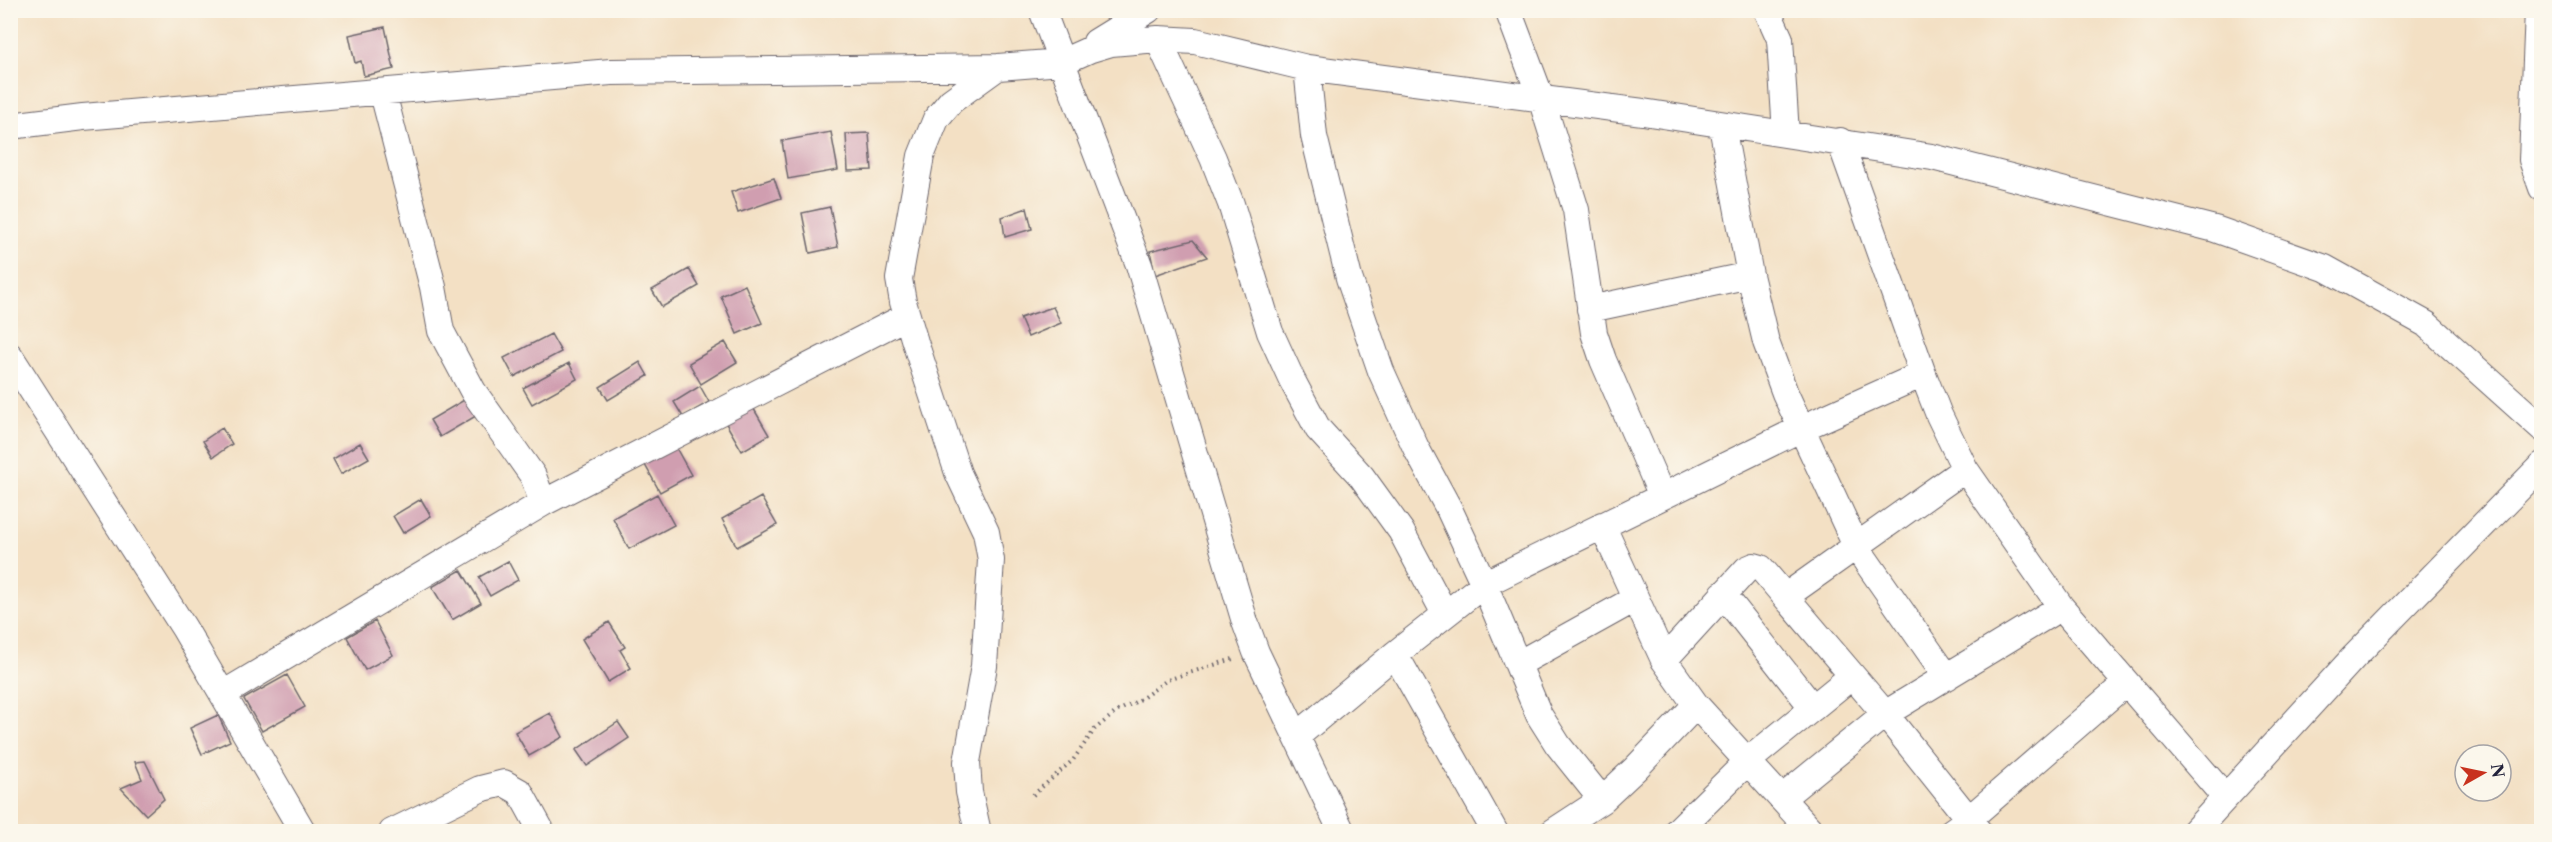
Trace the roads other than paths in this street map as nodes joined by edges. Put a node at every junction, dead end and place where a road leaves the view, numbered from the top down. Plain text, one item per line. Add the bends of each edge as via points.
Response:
1 (1042, 10) edge
2 (1148, 10) edge
3 (1508, 10) edge
4 (1767, 10) edge
5 (2538, 10) edge
6 (1158, 39) junction
7 (1062, 62) junction
8 (998, 66) junction
9 (1307, 68) junction
10 (383, 93) junction
11 (1541, 98) junction
12 (10, 126) edge
13 (1722, 126) junction
14 (1786, 134) junction
15 (1840, 141) junction
16 (2541, 188) edge
17 (1750, 275) junction
18 (1590, 309) junction
19 (907, 316) junction
20 (10, 356) edge
21 (1923, 374) junction
22 (2541, 428) edge
23 (1800, 429) junction
24 (2541, 465) edge
25 (1965, 469) junction
26 (1662, 496) junction
27 (543, 503) junction
28 (1602, 525) junction
29 (1857, 548) junction
30 (1484, 584) junction
31 (1723, 594) junction
32 (1786, 596) junction
33 (1635, 600) junction
34 (2061, 607) junction
35 (1445, 614) junction
36 (1395, 654) junction
37 (1664, 660) junction
38 (1518, 664) junction
39 (1852, 675) junction
40 (1947, 677) junction
41 (2126, 683) junction
42 (223, 694) junction
43 (1696, 705) junction
44 (1813, 708) junction
45 (1885, 714) junction
46 (1297, 736) junction
47 (1749, 760) junction
48 (2225, 797) junction
49 (1782, 798) junction
50 (1602, 800) junction
51 (1967, 827) edge
52 (303, 831) edge
53 (392, 831) edge
54 (542, 831) edge
55 (978, 831) edge
56 (1342, 831) edge
57 (1496, 831) edge
58 (1553, 831) edge
59 (1676, 831) edge
60 (1812, 831) edge
61 (2194, 831) edge

1 - 7 street
2 - 7 street
3 - 11 street
4 - 14 street via 1780,39
5 - 16 street via 2532,160
6 - 7 street via 1111,43
6 - 9 street via 1195,41
6 - 35 street via 1213,158 1270,332 1292,380 1318,429 1362,477 1401,531
7 - 8 street
7 - 46 street via 1139,265 1242,613 1256,652
8 - 10 street via 611,72
8 - 19 street via 946,107 936,119 921,156 899,279
9 - 11 street
9 - 30 street via 1314,136 1349,278 1381,371
10 - 12 street
10 - 27 street via 441,331 473,391 533,476
11 - 13 street
11 - 18 street via 1576,210
13 - 14 street
13 - 17 street
14 - 15 street
15 - 21 street
15 - 22 street via 1932,157 2215,229 2325,268 2426,324
17 - 18 street
17 - 23 street via 1766,342
18 - 26 street via 1603,360
19 - 27 street
19 - 55 street via 958,473 986,532 991,560 984,666 967,762
20 - 42 street
21 - 23 street
21 - 25 street
23 - 26 street
23 - 29 street
24 - 48 street via 2354,657
25 - 29 street
25 - 34 street
26 - 28 street
27 - 42 street
28 - 30 street
28 - 33 street
29 - 32 street
29 - 40 street
30 - 35 street
30 - 38 street
31 - 32 street via 1754,566 1768,574
31 - 37 street
31 - 44 street
32 - 39 street
33 - 37 street
33 - 38 street
34 - 40 street
34 - 41 street
35 - 36 street
36 - 46 street
36 - 57 street
37 - 43 street
38 - 50 street via 1539,716
39 - 44 street
39 - 45 street
40 - 45 street
41 - 48 street
41 - 51 street
42 - 52 street
43 - 47 street
43 - 50 street
44 - 47 street
45 - 49 street
45 - 51 street
46 - 56 street
47 - 49 street
47 - 59 street
48 - 61 street
49 - 60 street
50 - 58 street
53 - 54 street via 480,789 504,783 520,792

